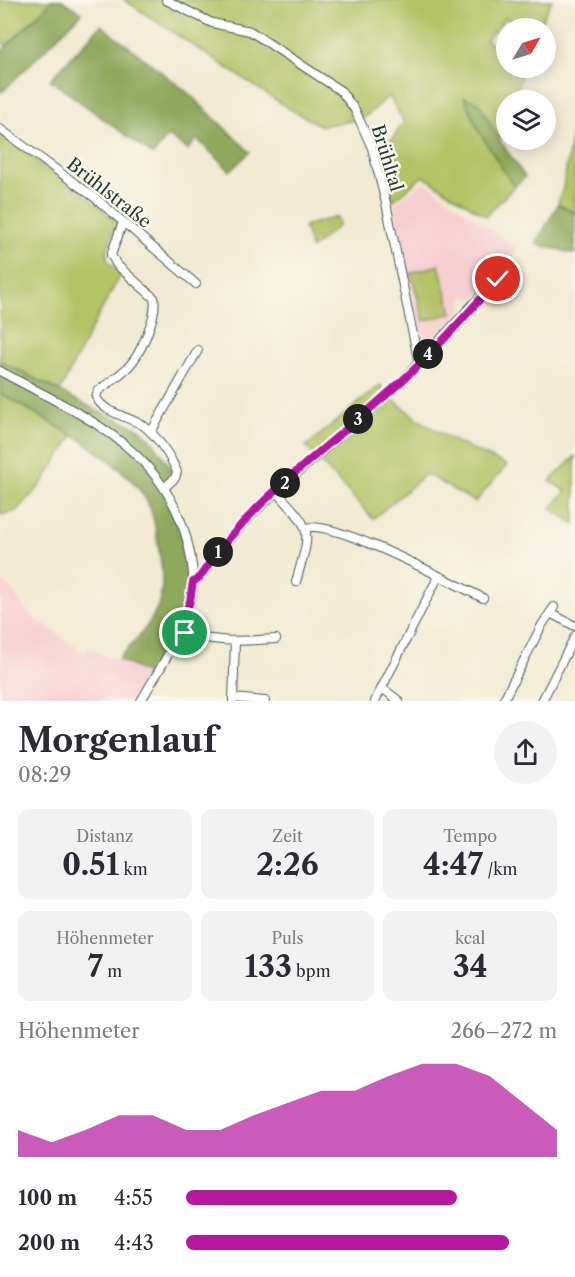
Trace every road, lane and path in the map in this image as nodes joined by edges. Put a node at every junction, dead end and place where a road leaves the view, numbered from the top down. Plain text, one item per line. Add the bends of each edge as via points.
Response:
1 (166, 0) edge
2 (0, 129) edge
3 (123, 222) junction
4 (505, 270) dead end
5 (196, 284) dead end
6 (198, 350) dead end
7 (419, 364) junction
8 (0, 371) edge
9 (151, 432) junction
10 (165, 488) junction
11 (276, 491) junction
12 (306, 528) junction
13 (438, 577) junction
14 (193, 582) junction
15 (296, 582) dead end
16 (483, 598) dead end
17 (575, 626) edge
18 (180, 630) junction
19 (575, 636) edge
20 (276, 639) dead end
21 (235, 640) junction
22 (382, 688) junction
23 (233, 699) edge
24 (141, 701) edge
25 (265, 701) edge
26 (375, 701) edge
27 (399, 701) edge
28 (503, 701) edge
29 (542, 701) edge

1 - 7 street, Brühltal via 212,23 250,31 341,91 355,110 372,148
2 - 3 street, Brühlstraße
3 - 5 street, Brühlstraße
3 - 9 street via 111,255 117,266 154,298 156,306 145,340 130,366 96,397 102,405
4 - 7 street
6 - 9 street
7 - 11 street
8 - 10 street via 115,435
9 - 10 street via 177,472
10 - 14 street via 184,530
11 - 12 street
11 - 14 street via 236,530
12 - 13 street via 317,526 368,543
12 - 15 street
13 - 16 street
13 - 22 street
14 - 18 street
17 - 28 street via 552,610
18 - 21 street via 217,640
18 - 24 street
19 - 29 street
20 - 21 street
21 - 23 street
22 - 26 street
22 - 27 street
23 - 25 street

